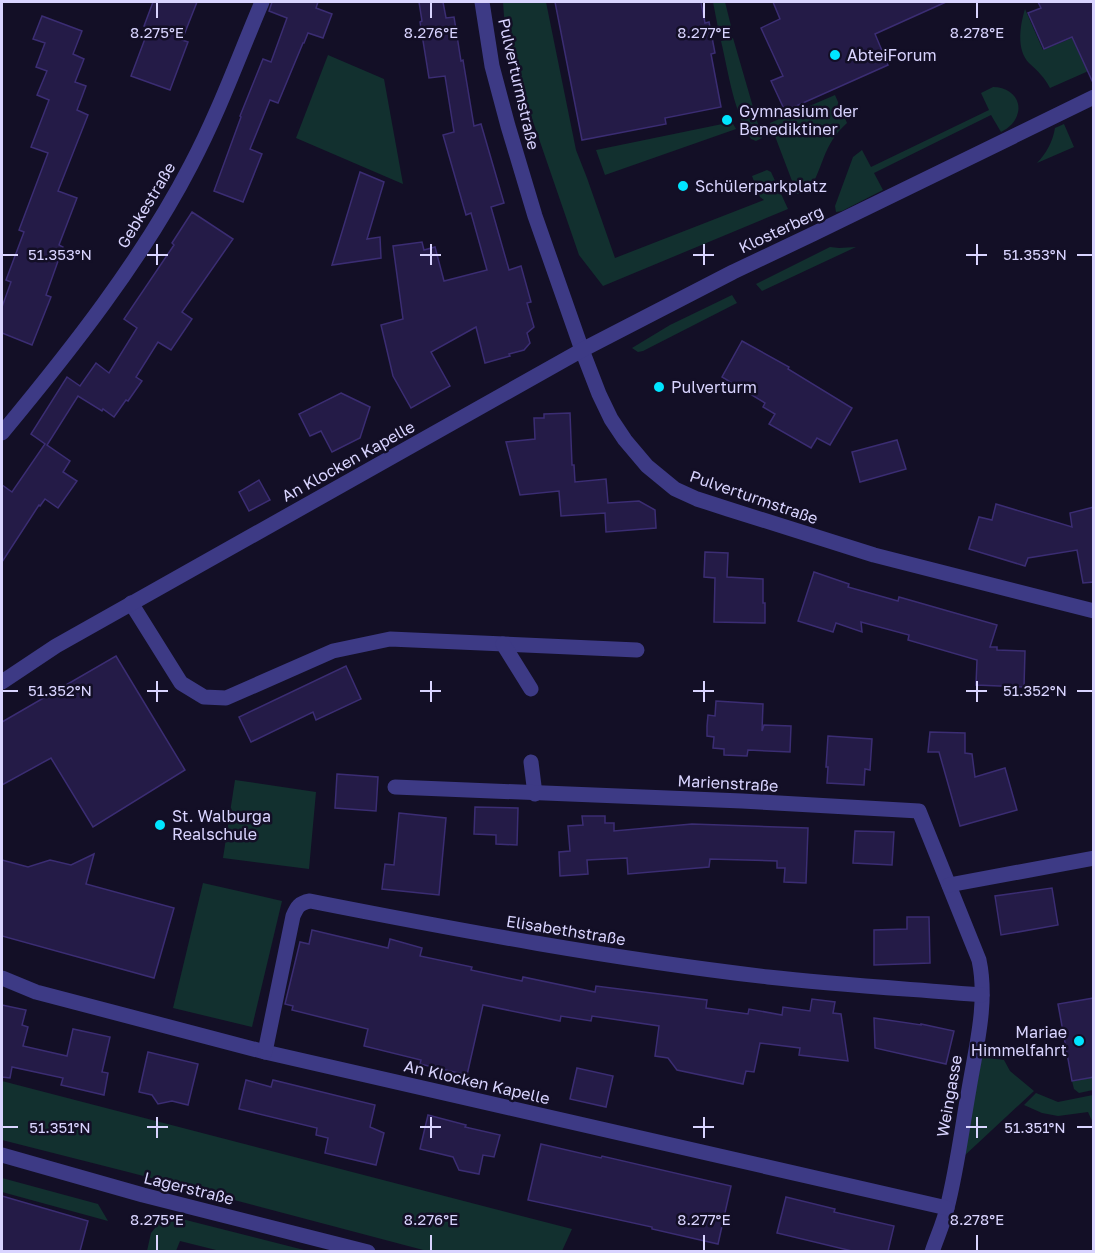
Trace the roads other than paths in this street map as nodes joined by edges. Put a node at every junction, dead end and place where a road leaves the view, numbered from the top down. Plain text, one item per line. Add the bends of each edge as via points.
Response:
1 (262, 2) edge
2 (482, 2) edge
3 (1094, 97) edge
4 (582, 350) junction
5 (2, 433) edge
6 (131, 603) junction
7 (1094, 611) edge
8 (503, 644) junction
9 (637, 650) dead end
10 (2, 682) edge
11 (531, 689) dead end
12 (531, 762) dead end
13 (395, 787) dead end
14 (535, 794) junction
15 (919, 811) joint
16 (1094, 858) edge
17 (949, 885) junction
18 (2, 978) edge
19 (982, 995) junction
20 (265, 1052) junction
21 (2, 1155) edge
22 (947, 1208) junction
23 (368, 1251) edge
24 (932, 1251) edge

1 - 5 street, Gebkestraße via 215,116 161,219 78,337
2 - 4 street, Pulverturmstraße via 492,66 508,126
3 - 4 street, Klosterberg via 733,272
4 - 6 street, An Klocken Kapelle
4 - 7 street, Pulverturmstraße via 599,394 625,440 647,466 675,489 874,555
6 - 8 street via 181,683 204,697 226,698 333,651 390,639
6 - 10 street, An Klocken Kapelle
8 - 9 street
8 - 11 street
12 - 14 street
13 - 14 street, Marienstraße
14 - 15 street, Marienstraße
15 - 17 street, Weingasse
16 - 17 street
17 - 19 street, Weingasse via 979,960
18 - 20 street, An Klocken Kapelle via 36,992
19 - 20 street, Elisabethstraße via 769,977 624,958 458,931 310,901 297,906 293,916
19 - 22 street, Weingasse
20 - 22 street, An Klocken Kapelle
21 - 23 street, Lagerstraße
22 - 24 street, Weingasse

